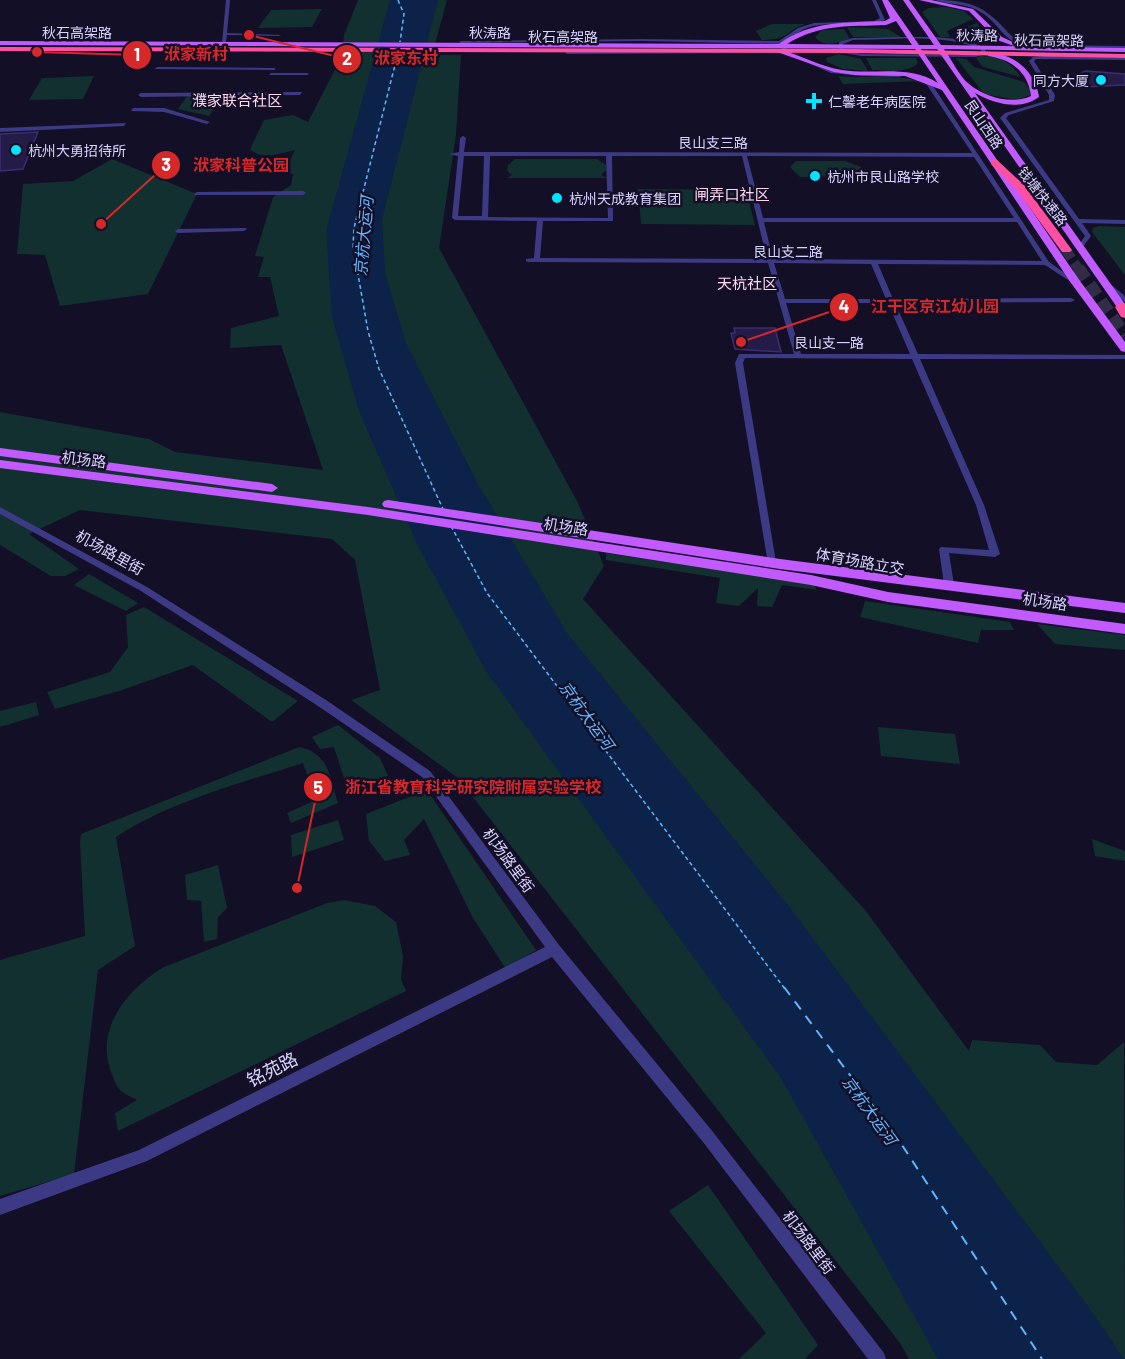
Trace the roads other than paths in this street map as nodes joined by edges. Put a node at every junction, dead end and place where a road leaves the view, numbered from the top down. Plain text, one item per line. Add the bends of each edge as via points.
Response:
1 (228, 0) edge
2 (874, 0) edge
3 (906, 0) edge
4 (922, 0) edge
5 (936, 0) edge
6 (886, 2) edge
7 (919, 19) junction
8 (279, 34) dead end
9 (225, 38) junction
10 (556, 41) junction
11 (781, 42) junction
12 (913, 42) junction
13 (349, 43) junction
14 (210, 44) junction
15 (580, 44) junction
16 (442, 45) junction
17 (458, 45) junction
18 (772, 45) junction
19 (829, 45) junction
20 (0, 47) edge
21 (76, 47) junction
22 (841, 47) junction
23 (972, 47) junction
24 (983, 48) junction
25 (1039, 50) junction
26 (372, 52) junction
27 (448, 52) junction
28 (343, 53) junction
29 (783, 53) junction
30 (833, 53) junction
31 (1125, 53) edge
32 (922, 54) junction
33 (990, 55) junction
34 (1048, 57) junction
35 (157, 68) dead end
36 (307, 74) dead end
37 (963, 81) junction
38 (300, 93) dead end
39 (141, 95) dead end
40 (950, 96) junction
41 (133, 110) dead end
42 (207, 122) dead end
43 (124, 124) dead end
44 (997, 129) junction
45 (0, 130) edge
46 (463, 138) dead end
47 (487, 153) junction
48 (452, 154) dead end
49 (461, 154) junction
50 (609, 154) junction
51 (744, 154) junction
52 (975, 156) junction
53 (994, 162) junction
54 (197, 194) dead end
55 (303, 194) dead end
56 (485, 219) junction
57 (540, 219) junction
58 (761, 220) junction
59 (1020, 220) junction
60 (1076, 221) junction
61 (1125, 222) edge
62 (244, 229) dead end
63 (178, 231) dead end
64 (1080, 247) junction
65 (1066, 250) tunnel mouth
66 (528, 260) dead end
67 (537, 260) junction
68 (771, 262) junction
69 (874, 263) junction
70 (1047, 263) junction
71 (1076, 283) junction
72 (890, 300) junction
73 (1071, 300) dead end
74 (783, 301) junction
75 (1124, 308) edge
76 (1125, 349) edge
77 (798, 355) junction
78 (915, 356) junction
79 (1125, 357) edge
80 (0, 452) edge
81 (0, 464) edge
82 (369, 506) junction
83 (0, 510) edge
84 (549, 534) junction
85 (776, 563) junction
86 (811, 580) junction
87 (949, 585) junction
88 (934, 592) junction
89 (1125, 608) edge
90 (1125, 618) edge
91 (1125, 629) edge
92 (554, 949) junction
93 (0, 1206) edge
94 (878, 1359) edge

1 - 9 street
2 - 11 street via 883,19 806,26
3 - 7 main road, 艮山西路
4 - 25 main road via 965,8 977,14 1000,40
5 - 25 street via 981,10 1008,39
6 - 12 main road, 艮山西路
6 - 18 main road via 894,20 891,22 821,26 804,31 785,44
7 - 23 main road via 919,10 927,7 949,6 974,14 993,41
7 - 37 main road, 艮山西路
8 - 9 street
9 - 13 main road
9 - 14 main road
10 - 11 street
10 - 15 street
10 - 17 street
11 - 22 street
11 - 29 street
12 - 19 main road via 900,32 880,27 830,26 808,34
12 - 32 main road, 艮山西路
13 - 14 main road, 秋涛路
13 - 16 main road, 秋涛路
13 - 17 main road
14 - 20 main road, 秋涛路
15 - 17 main road, 秋涛路
15 - 18 main road, 秋涛路
16 - 17 main road, 秋涛路
16 - 21 highway via 274,42
17 - 27 main road
17 - 29 main road, 秋涛路 via 567,53
18 - 19 main road, 秋涛路
19 - 23 main road, 秋涛路
20 - 21 highway, 秋石高架路
20 - 28 main road
21 - 26 highway via 180,53
21 - 31 highway, 秋石高架路
22 - 24 street via 841,43 853,39 944,40 972,42
22 - 24 street via 845,52 862,55 975,56 984,54
22 - 29 street via 803,47
23 - 25 main road, 秋涛路
24 - 25 street
25 - 31 main road, 秋涛路
25 - 33 main road, 秋涛路
25 - 34 street
25 - 44 main road via 1020,62 1043,96 1034,103 995,114
26 - 27 main road
26 - 28 main road
27 - 28 main road
29 - 30 main road, 秋涛路
29 - 40 main road via 842,72 921,75
29 - 52 street via 831,72 924,80
30 - 32 main road via 825,54 825,65 843,70 898,71 918,66
30 - 33 main road, 秋涛路
31 - 34 street
32 - 40 main road, 艮山西路
33 - 37 main road via 1006,57 1017,65 1034,87 1035,97 1022,102 993,100
34 - 60 street via 1031,61 1052,95 1050,101 1003,118
35 - 36 street
37 - 44 main road, 艮山西路
38 - 39 street
40 - 53 main road, 艮山西路
41 - 42 street via 164,110
43 - 45 street
44 - 64 main road, 艮山西路
46 - 49 street
47 - 49 street, 艮山支三路
47 - 50 street, 艮山支三路
47 - 56 street
48 - 49 street, 艮山支三路
49 - 56 street via 455,218
50 - 51 street, 艮山支三路
50 - 57 street via 611,220
51 - 52 street, 艮山支三路
51 - 58 street
52 - 59 street
53 - 65 highway, 钱塘快速路 via 1020,187
53 - 71 main road, 艮山西路
54 - 55 street
56 - 57 street
57 - 67 street
58 - 59 street
58 - 68 street
59 - 70 street
60 - 61 street
60 - 64 street via 1088,236
62 - 63 street
64 - 75 main road, 艮山西路
66 - 67 street, 艮山支二路
67 - 68 street, 艮山支二路
68 - 69 street, 艮山支二路
68 - 74 street
69 - 70 street, 艮山支二路
69 - 72 street
70 - 71 street
71 - 76 main road, 艮山西路
72 - 73 street
72 - 74 street
72 - 78 street
74 - 77 street
77 - 78 street, 艮山支一路
77 - 85 street, 艮山支一路 via 748,354 739,363
78 - 79 street, 艮山支一路
78 - 87 street via 980,505 995,554 944,549
80 - 82 main road, 机场路
81 - 82 main road, 机场路
82 - 84 main road, 机场路
83 - 92 street, 机场路里街 via 144,589 426,774
84 - 85 main road, 机场路
84 - 86 main road, 机场路
85 - 87 main road, 机场路
85 - 88 main road, 体育场路立交
86 - 88 main road, 体育场路立交
86 - 91 main road, 机场路 via 888,597
87 - 89 main road, 机场路
88 - 90 main road, 体育场路立交
92 - 93 street, 铭苑路 via 142,1156
92 - 94 street, 机场路里街 via 708,1137

